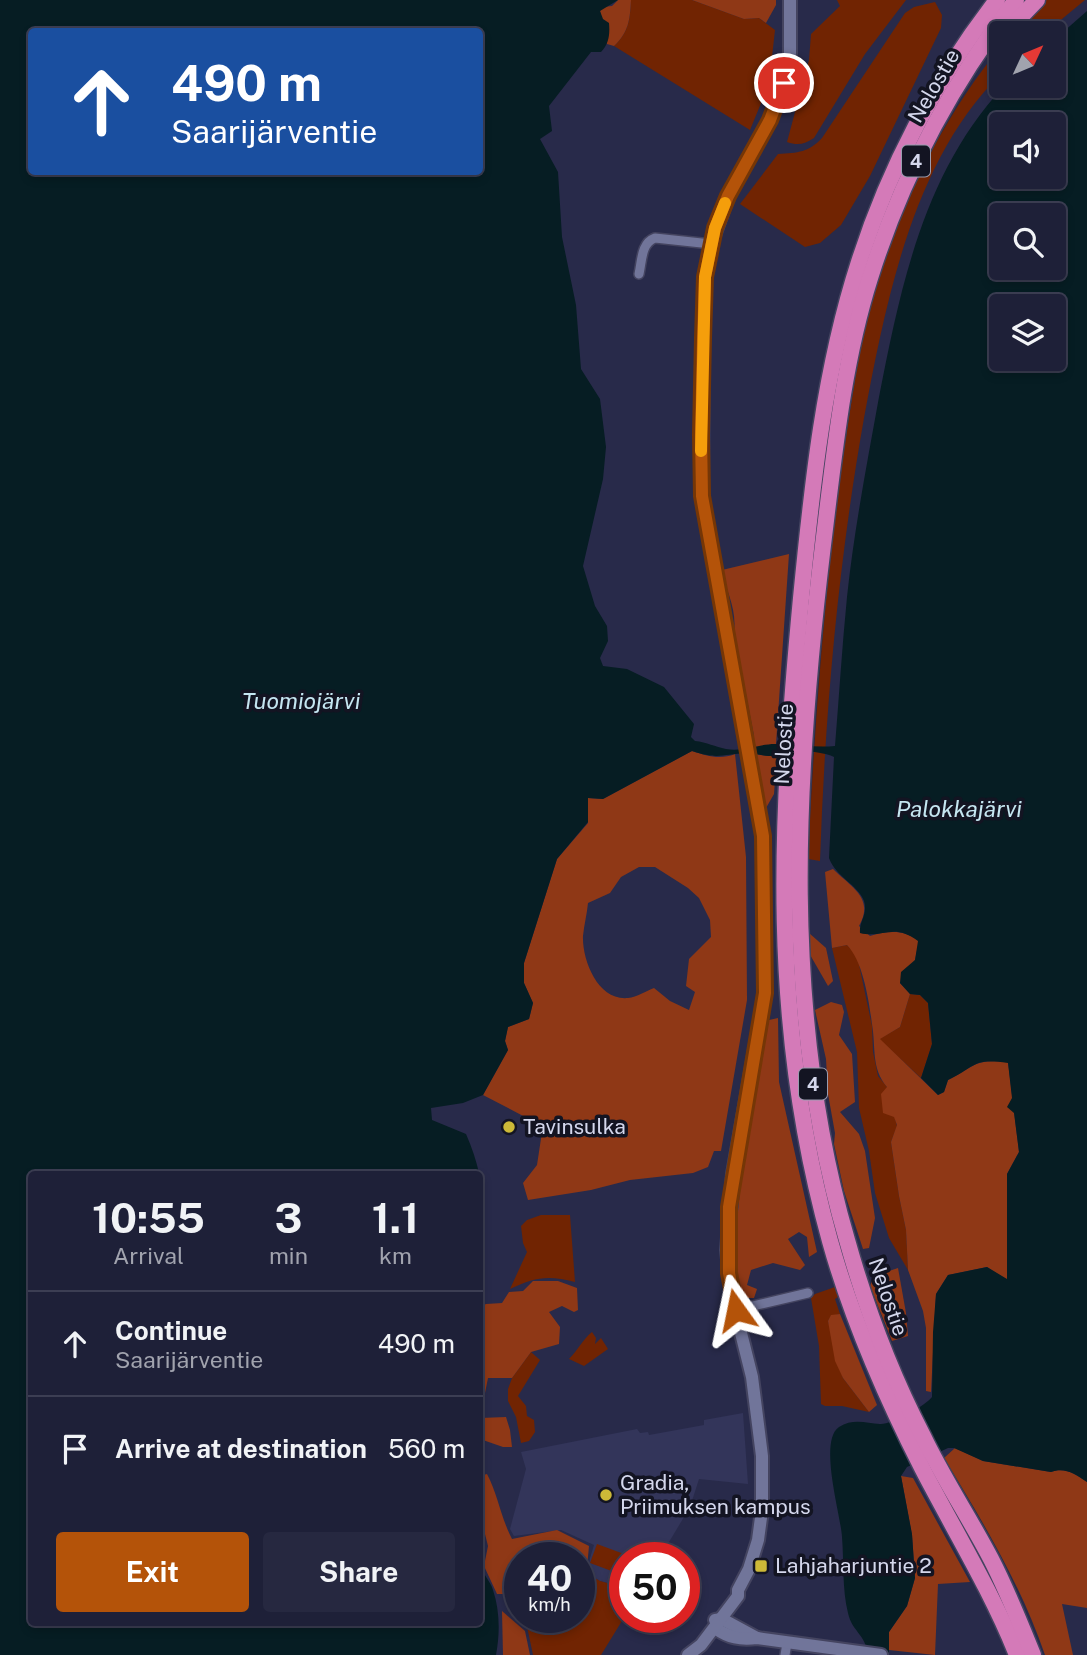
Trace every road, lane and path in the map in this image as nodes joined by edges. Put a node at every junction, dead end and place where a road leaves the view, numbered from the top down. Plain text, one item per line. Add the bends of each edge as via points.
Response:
1 (790, 0) edge
2 (997, 0) edge
3 (1016, 0) edge
4 (1037, 0) edge
5 (1017, 21) edge
6 (989, 44) edge
7 (980, 48) junction
8 (711, 244) junction
9 (639, 274) dead end
10 (796, 749) junction
11 (808, 1293) dead end
12 (736, 1310) junction
13 (931, 1469) junction
14 (717, 1622) junction
15 (786, 1649) edge
16 (690, 1654) edge
17 (881, 1655) edge
18 (1017, 1655) edge
19 (1033, 1655) edge

1 - 8 main road via 790,53 780,97 728,196
2 - 10 highway, Nelostie / 4 via 915,127 888,182 857,267 832,369 807,536
3 - 7 highway, Nelostie / 4
4 - 5 highway
6 - 7 highway
7 - 10 highway, Nelostie / 4 via 934,123 892,215 869,281 847,377
8 - 9 street via 649,240
8 - 12 main road via 705,277 702,496 763,836 765,993 729,1207 729,1273
10 - 13 highway, Nelostie / 4 via 783,887 784,947 805,1135 845,1290
11 - 12 street
12 - 14 main road via 755,1398 763,1483 758,1540 749,1569
13 - 18 highway, Nelostie / 4
13 - 19 highway, Nelostie / 4 via 992,1560
14 - 15 main road via 727,1636 757,1638
14 - 16 main road
15 - 17 main road

